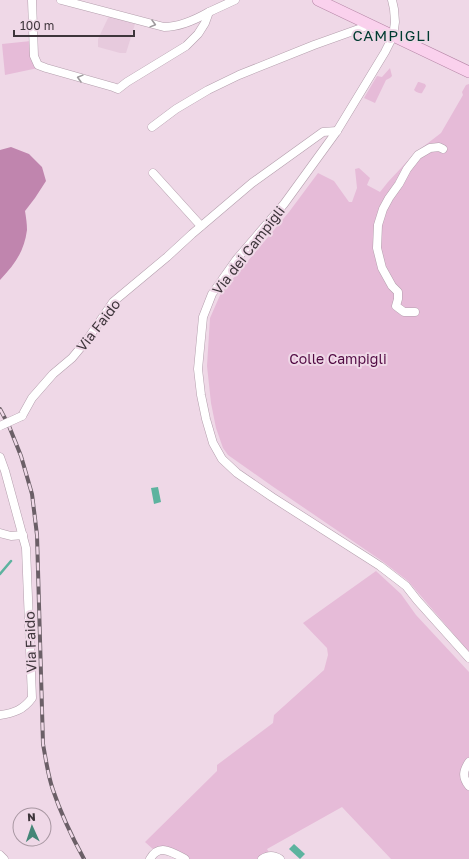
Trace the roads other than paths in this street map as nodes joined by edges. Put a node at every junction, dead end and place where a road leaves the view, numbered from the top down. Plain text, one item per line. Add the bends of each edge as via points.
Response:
1 (32, 0) edge
2 (61, 0) edge
3 (235, 0) edge
4 (318, 0) edge
5 (392, 0) edge
6 (209, 12) junction
7 (370, 26) junction
8 (393, 36) junction
9 (469, 72) edge
10 (152, 127) dead end
11 (338, 131) junction
12 (443, 149) dead end
13 (153, 173) dead end
14 (201, 226) junction
15 (415, 312) dead end
16 (0, 426) edge
17 (0, 457) edge
18 (0, 533) edge
19 (23, 535) junction
20 (469, 658) edge
21 (0, 715) edge
22 (469, 762) edge
23 (469, 786) edge
24 (0, 855) edge
25 (4, 859) edge
26 (150, 859) edge
27 (185, 859) edge
28 (262, 859) edge
29 (280, 859) edge

6 -> 1 street via 198,34 186,46 118,89 38,65 34,56
2 -> 6 street via 164,27 180,25
3 - 6 street
4 - 7 main road
5 - 8 street via 395,22
7 - 8 main road
7 - 10 street via 239,75 201,94
8 - 9 main road
8 - 11 street, Via dei Campigli
11 - 14 street, Via Faido via 323,132 252,183
11 - 20 street, Via dei Campigli via 212,294 203,317 198,369 206,419 213,443 222,458 237,473 394,576 406,586
12 - 15 street via 430,148 418,156 389,198 378,225 377,248 382,268 398,292 396,306 404,312
13 - 14 street
14 - 16 street, Via Faido, bridge via 113,302 72,358 53,374 32,398 22,416
17 - 19 street, Via Faido
18 - 19 street via 11,536
19 - 21 street, Via Faido via 26,548 32,698 23,708
22 - 23 street via 464,769 464,776
24 - 25 street
26 - 27 street via 155,853 168,850
28 - 29 street via 267,856 276,856

